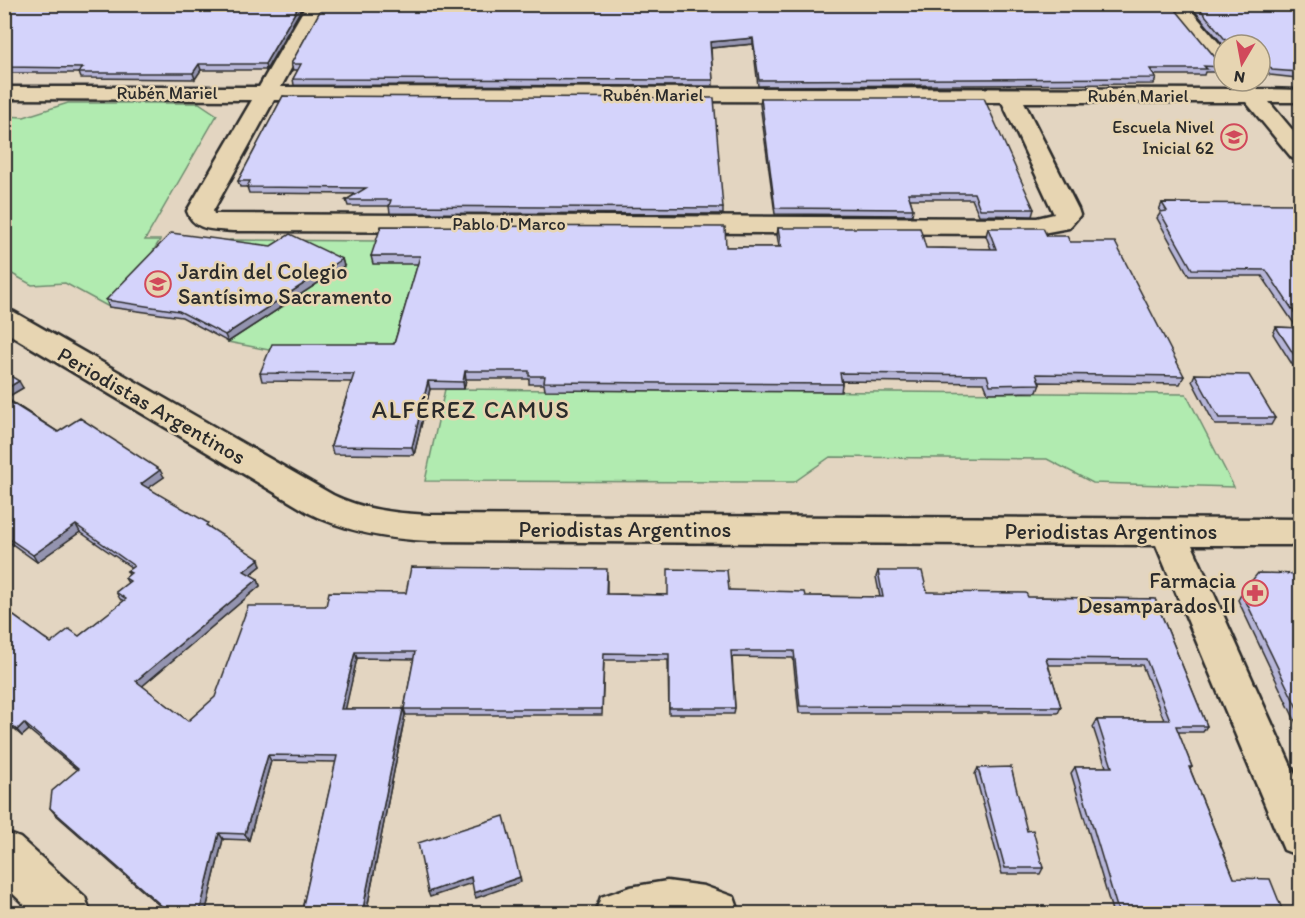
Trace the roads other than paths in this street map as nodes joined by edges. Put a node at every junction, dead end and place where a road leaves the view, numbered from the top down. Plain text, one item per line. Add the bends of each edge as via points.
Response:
1 (317, 4) edge
2 (1176, 4) edge
3 (1212, 48) edge
4 (1212, 89) edge
5 (1272, 92) edge
6 (4, 93) edge
7 (267, 93) junction
8 (1250, 93) edge
9 (1010, 96) junction
10 (1300, 96) edge
11 (1300, 153) edge
12 (4, 318) edge
13 (1168, 531) junction
14 (1300, 532) edge
15 (1300, 835) edge
16 (4, 854) edge
17 (68, 914) edge
18 (618, 914) edge
19 (717, 914) edge

1 - 7 street, Pablo D' Marco
2 - 3 street
4 - 9 street, Rubén Mariel
5 - 10 street, Rubén Mariel
6 - 7 street, Rubén Mariel
7 - 9 street, Rubén Mariel
7 - 9 street, Pablo D' Marco via 200,211 208,221 1013,226 1060,223 1067,215 1065,209
8 - 11 street
12 - 13 street, Periodistas Argentinos via 321,504 374,524 429,528
13 - 14 street, Periodistas Argentinos
13 - 15 street
16 - 17 street
18 - 19 street via 665,903 697,906

